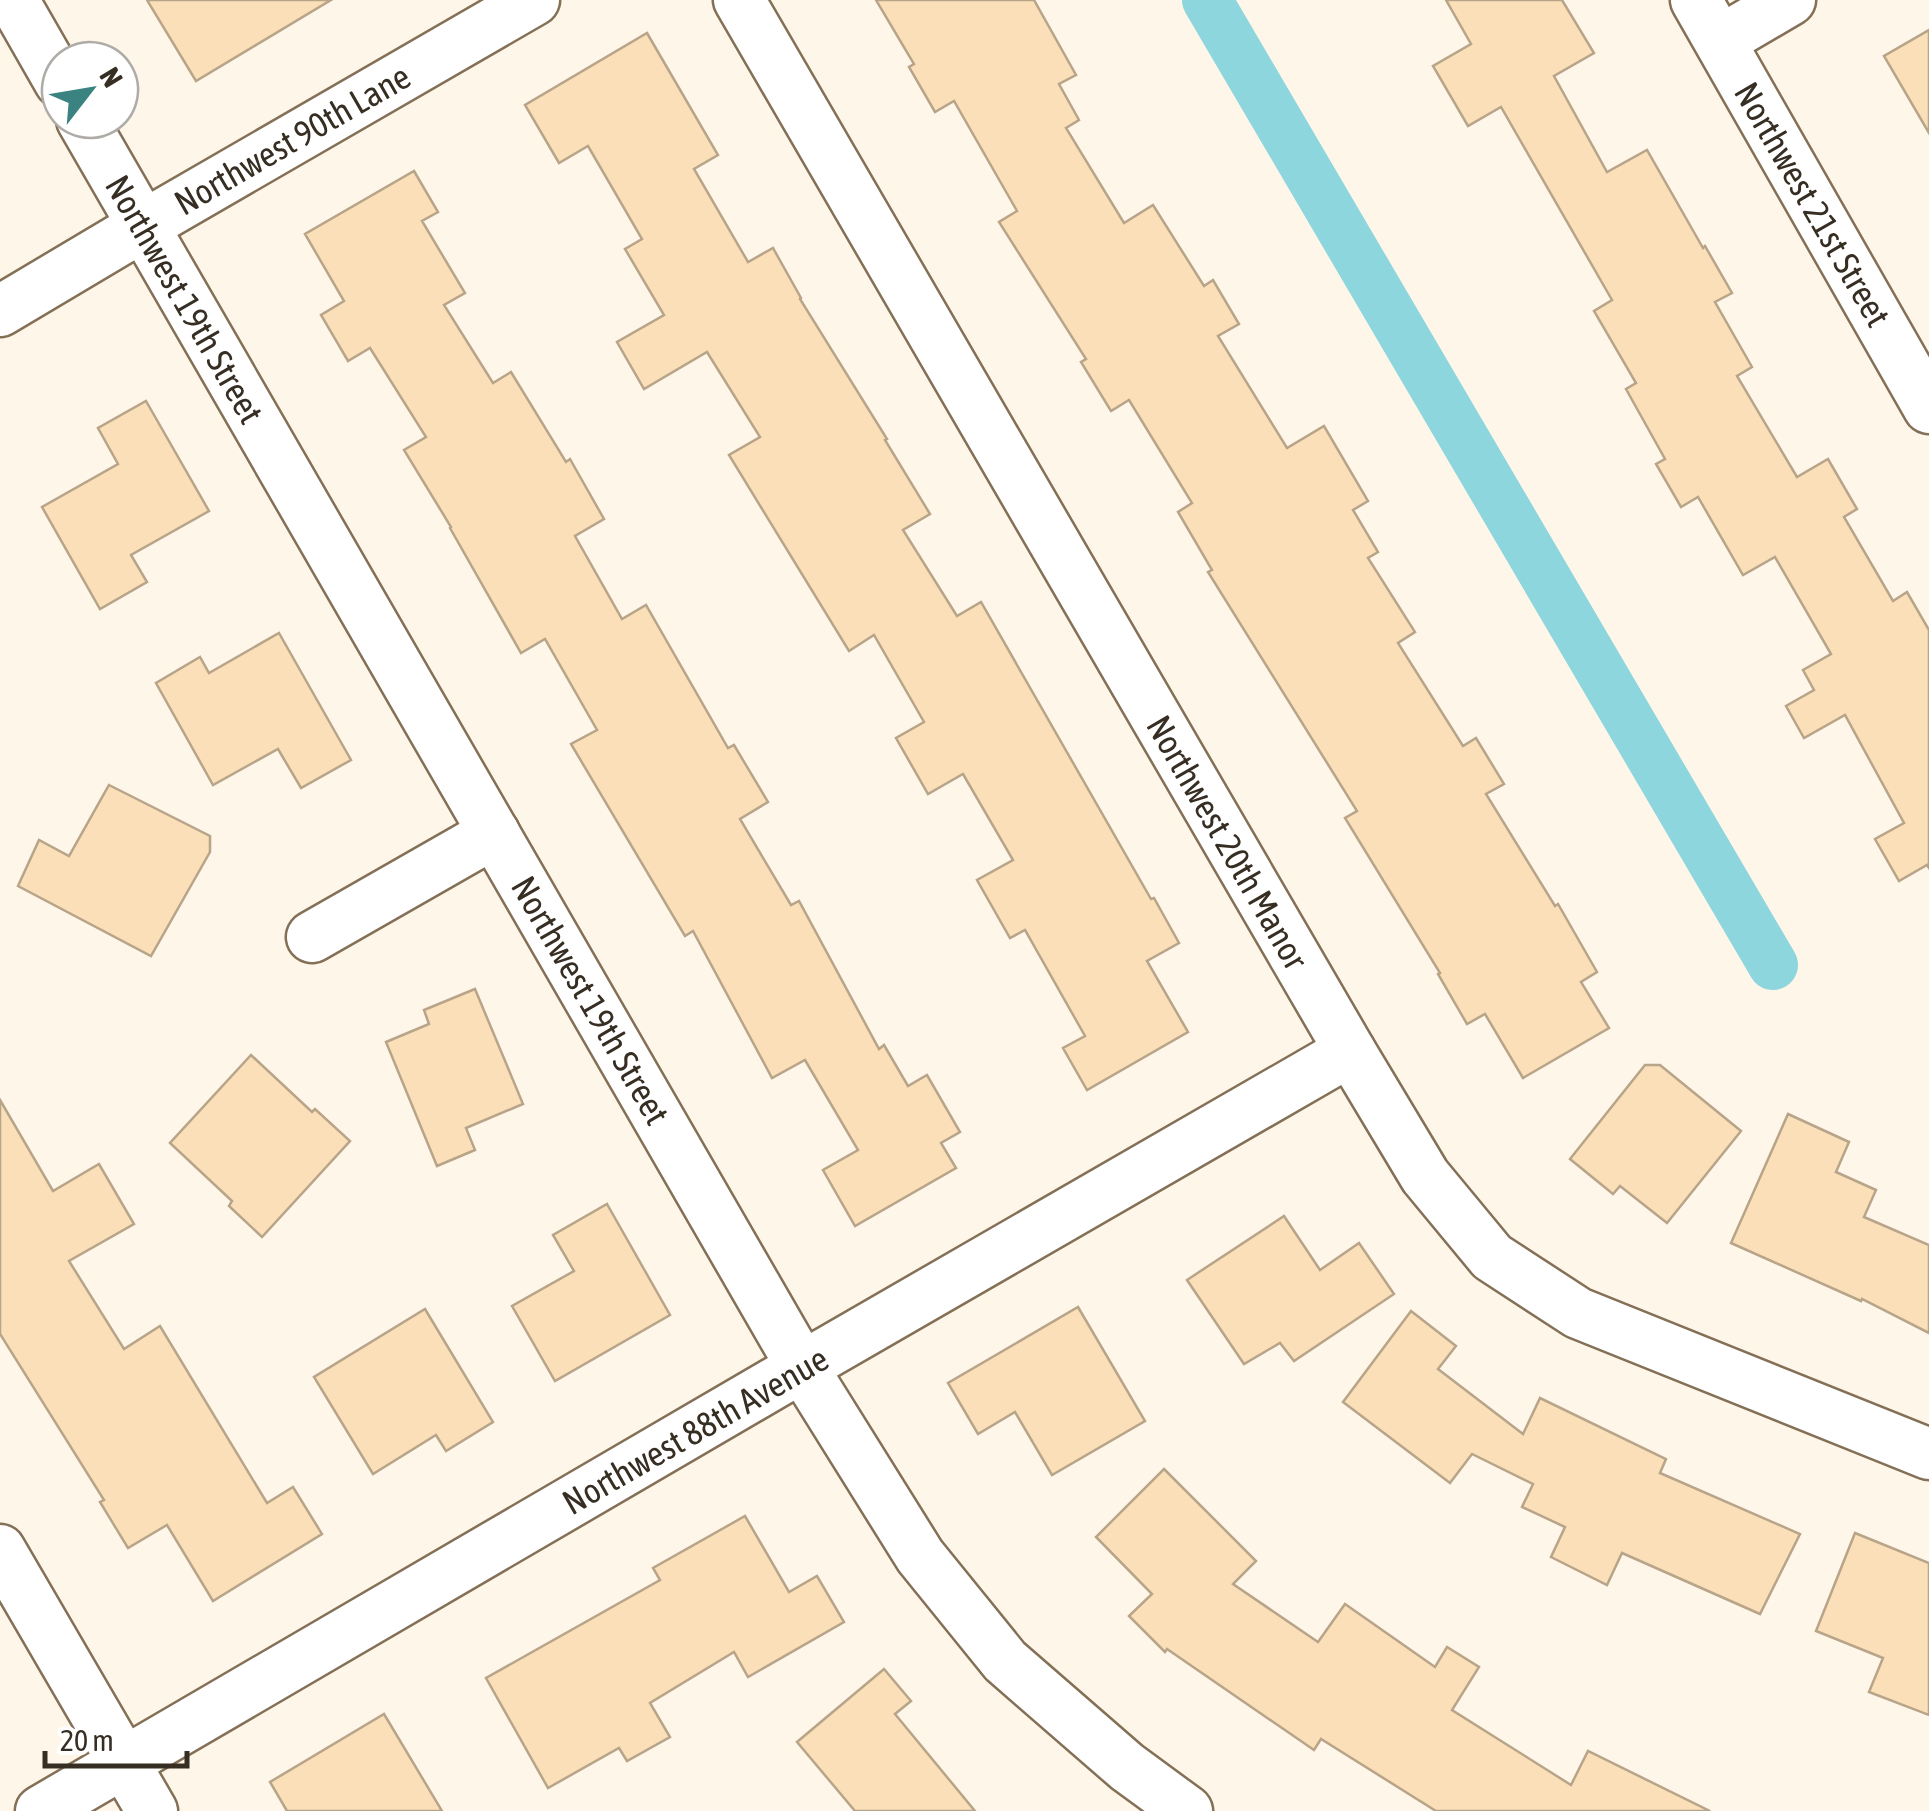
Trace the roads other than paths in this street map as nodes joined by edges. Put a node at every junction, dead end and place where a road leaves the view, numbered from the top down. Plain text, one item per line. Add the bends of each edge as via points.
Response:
1 (13, 0) edge
2 (534, 0) edge
3 (739, 0) edge
4 (1790, 0) edge
5 (1708, 20) edge
6 (40, 47) edge
7 (93, 140) edge
8 (142, 226) junction
9 (0, 312) edge
10 (1929, 408) edge
11 (494, 833) junction
12 (312, 937) dead end
13 (1350, 1051) junction
14 (802, 1368) junction
15 (1929, 1454) edge
16 (0, 1550) edge
17 (123, 1762) junction
18 (42, 1811) edge
19 (152, 1811) edge
20 (1187, 1811) edge

1 - 6 street
2 - 8 street, Northwest 90th Lane
3 - 13 street, Northwest 20th Manor
4 - 5 street
5 - 10 street, Northwest 21st Street
7 - 8 street, Northwest 19th Street
8 - 9 street, Northwest 90th Lane
8 - 11 street, Northwest 19th Street
11 - 12 street
11 - 14 street, Northwest 19th Street
13 - 14 street, Northwest 88th Avenue
13 - 15 street, Northwest 20th Manor via 1425,1176 1492,1257 1578,1312
14 - 17 street, Northwest 88th Avenue
14 - 20 street, Northwest 19th Street via 920,1556 1005,1661
16 - 17 street
17 - 18 street, Northwest 88th Avenue
17 - 19 street

